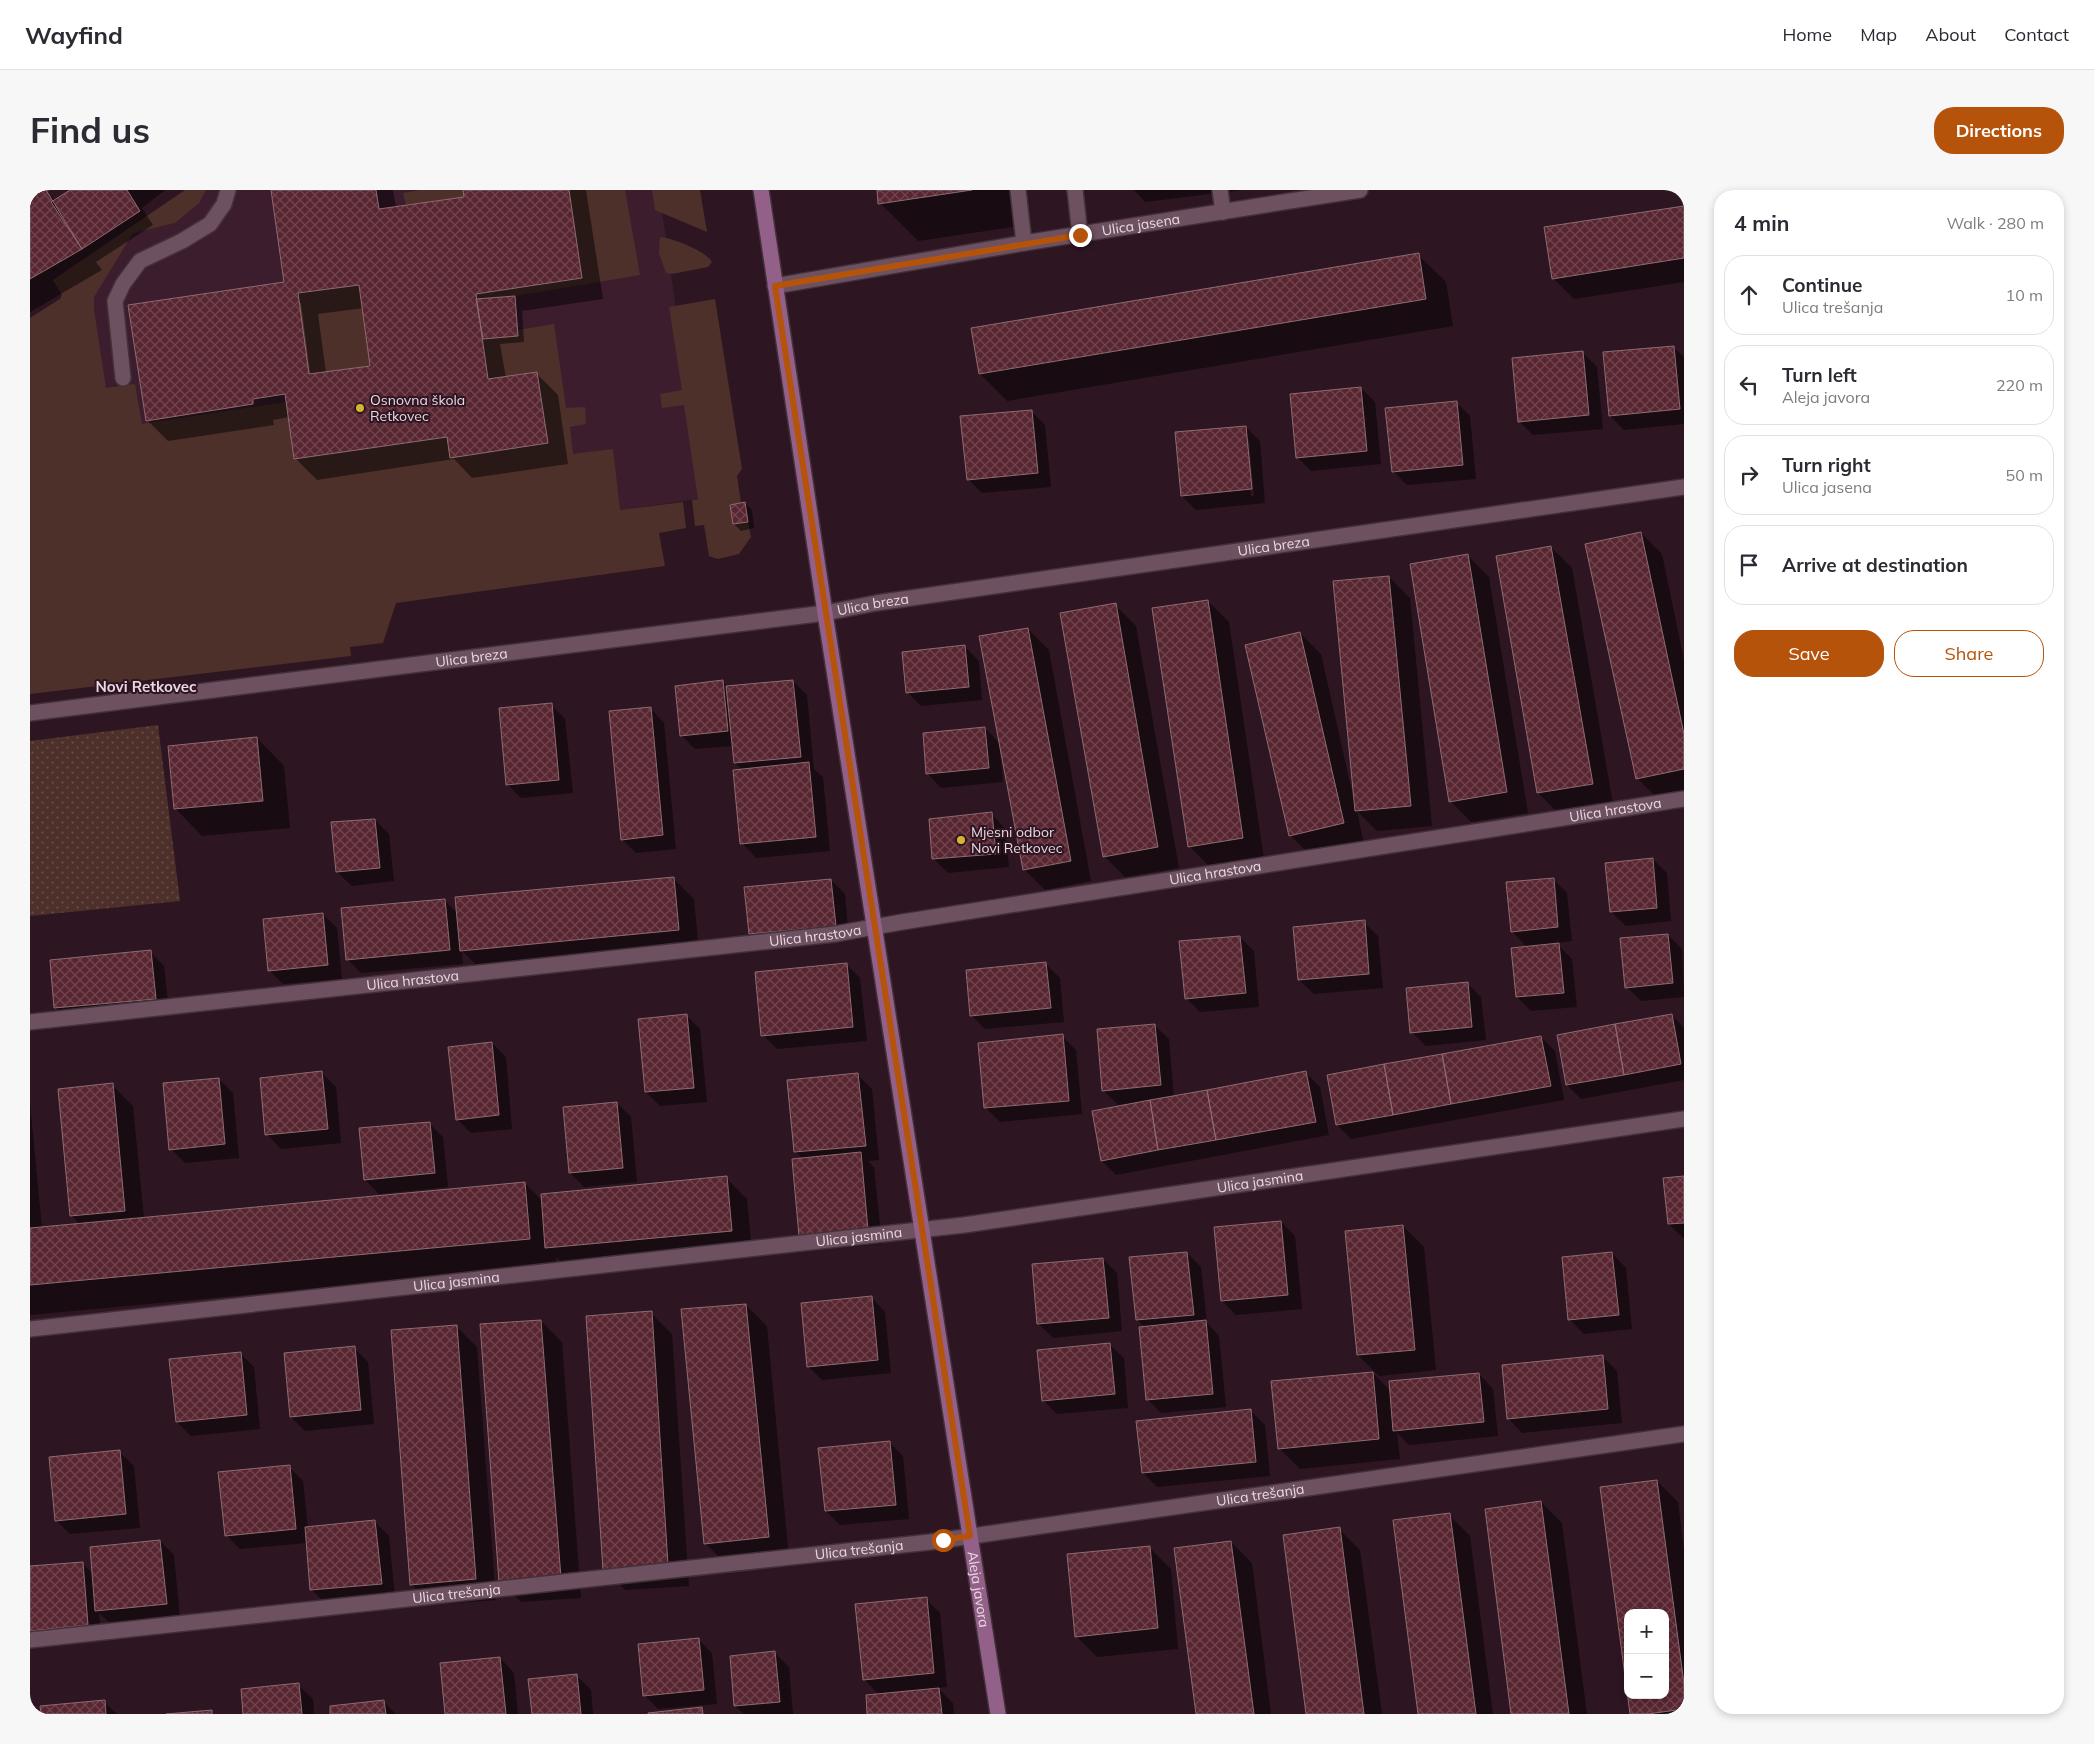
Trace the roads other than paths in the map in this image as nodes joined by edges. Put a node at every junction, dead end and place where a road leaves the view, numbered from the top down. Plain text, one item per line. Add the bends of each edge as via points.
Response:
1 (228, 190) edge
2 (761, 190) edge
3 (1018, 190) edge
4 (1075, 190) edge
5 (1220, 190) edge
6 (1360, 190) edge
7 (1223, 212) junction
8 (1080, 235) junction
9 (1024, 243) junction
10 (775, 286) junction
11 (124, 378) dead end
12 (1684, 487) edge
13 (825, 613) junction
14 (30, 713) edge
15 (1684, 799) edge
16 (874, 926) junction
17 (30, 1022) edge
18 (1684, 1119) edge
19 (923, 1230) junction
20 (30, 1330) edge
21 (1684, 1434) edge
22 (970, 1536) junction
23 (30, 1640) edge
24 (998, 1714) edge

1 - 11 street via 224,204 210,224 140,261 123,284 115,301
2 - 10 street, Aleja javora
3 - 9 street
4 - 8 street
5 - 7 street
6 - 7 street, Ulica jasena
7 - 8 street, Ulica jasena
8 - 9 street, Ulica jasena
9 - 10 street, Ulica jasena
10 - 13 street, Aleja javora
12 - 13 street, Ulica breza
13 - 14 street, Ulica breza
13 - 16 street, Aleja javora
15 - 16 street, Ulica hrastova
16 - 17 street, Ulica hrastova via 835,934
16 - 19 street, Aleja javora
18 - 19 street, Ulica jasmina
19 - 20 street, Ulica jasmina
19 - 22 street, Aleja javora
21 - 22 street, Ulica trešanja
22 - 23 street, Ulica trešanja
22 - 24 street, Aleja javora

